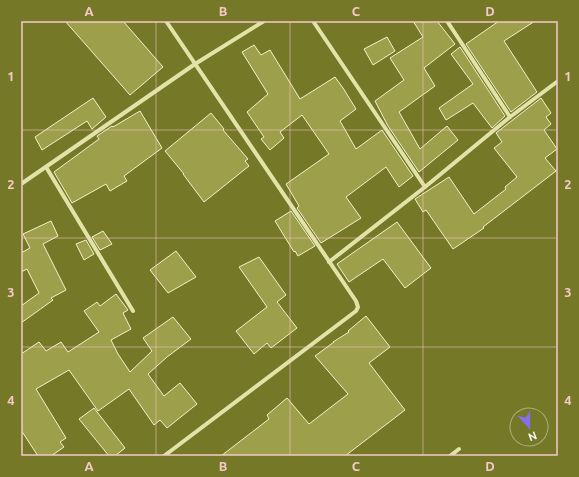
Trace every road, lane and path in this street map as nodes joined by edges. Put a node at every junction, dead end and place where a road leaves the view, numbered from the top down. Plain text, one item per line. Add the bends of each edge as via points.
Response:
1 (166, 21) edge
2 (264, 21) edge
3 (313, 21) edge
4 (447, 21) edge
5 (195, 64) junction
6 (558, 81) edge
7 (510, 117) junction
8 (46, 166) junction
9 (21, 184) edge
10 (425, 187) junction
11 (329, 262) junction
12 (133, 311) dead end
13 (460, 449) dead end
14 (164, 456) edge
15 (450, 456) edge

1 - 5 street
2 - 5 street
3 - 10 street
4 - 7 street
5 - 8 street
5 - 11 street
6 - 7 street
7 - 10 street
8 - 9 street
8 - 12 street
10 - 11 street
11 - 14 street via 356,301 356,311
13 - 15 street

